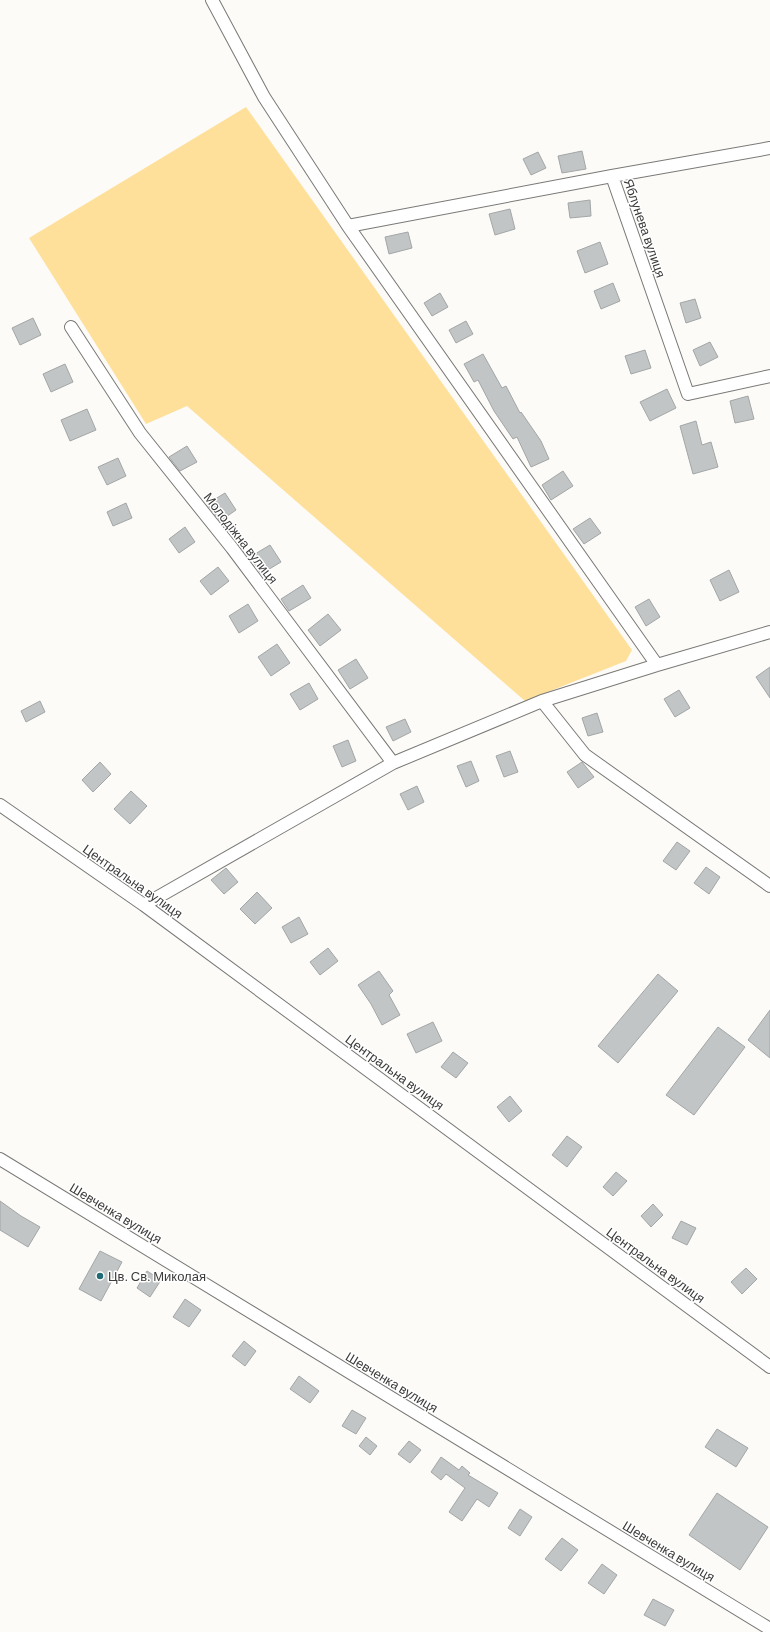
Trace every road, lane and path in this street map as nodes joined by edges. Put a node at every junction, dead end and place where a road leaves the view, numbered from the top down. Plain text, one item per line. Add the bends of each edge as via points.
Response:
1 (212, 0) edge
2 (770, 148) edge
3 (612, 176) junction
4 (348, 226) junction
5 (71, 327) dead end
6 (770, 376) edge
7 (770, 632) edge
8 (657, 664) junction
9 (542, 701) junction
10 (393, 763) junction
11 (0, 805) edge
12 (770, 886) edge
13 (144, 904) junction
14 (0, 1159) edge
15 (770, 1367) edge
16 (770, 1629) edge

1 - 4 street via 264,97
2 - 3 street
3 - 4 street, Яблунева вулиця
3 - 6 street, Яблунева вулиця via 688,394
4 - 8 street
5 - 10 street, Молодіжна вулиця via 140,433 232,548
7 - 8 street
8 - 9 street
9 - 10 street
9 - 12 street via 585,755
10 - 13 street
11 - 13 street, Центральна вулиця
13 - 15 street, Центральна вулиця
14 - 16 street, Шевченка вулиця

